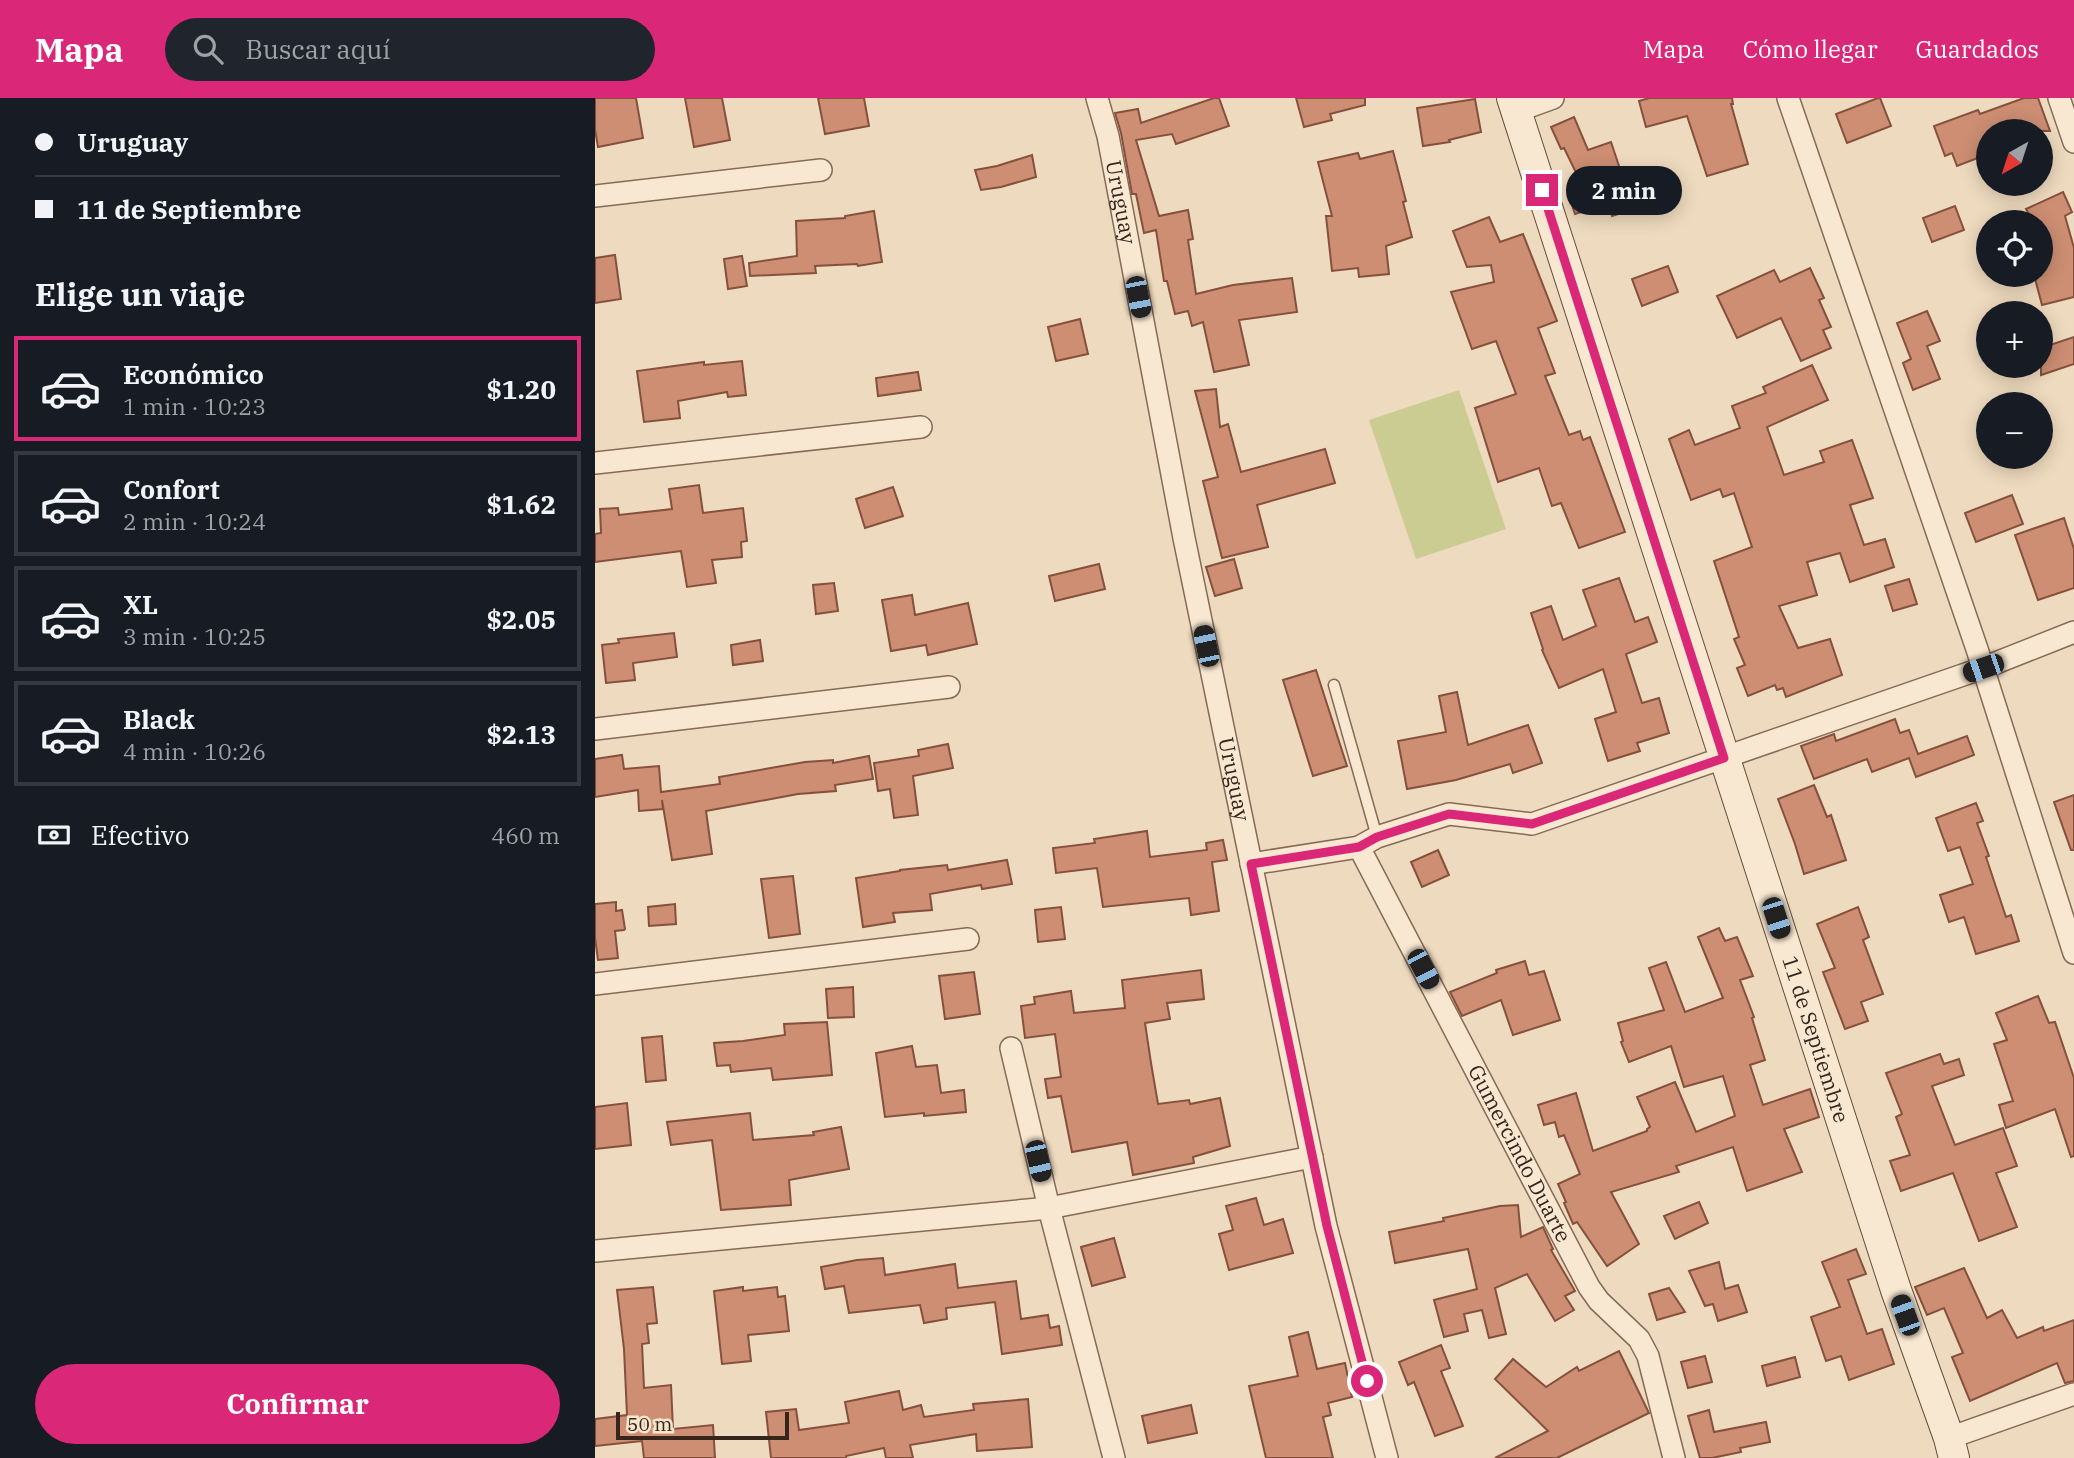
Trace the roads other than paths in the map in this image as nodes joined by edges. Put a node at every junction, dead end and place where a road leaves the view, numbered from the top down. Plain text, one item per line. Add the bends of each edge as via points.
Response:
1 (1097, 98) edge
2 (1553, 98) edge
3 (1788, 98) edge
4 (2059, 98) edge
5 (1514, 104) edge
6 (2074, 142) edge
7 (821, 170) dead end
8 (595, 196) edge
9 (921, 427) dead end
10 (595, 463) edge
11 (2074, 632) edge
12 (1983, 668) junction
13 (1334, 685) dead end
14 (950, 687) dead end
15 (595, 729) edge
16 (1724, 758) junction
17 (1368, 842) junction
18 (1251, 864) junction
19 (968, 939) dead end
20 (2074, 954) edge
21 (595, 984) edge
22 (1011, 1048) dead end
23 (1313, 1157) junction
24 (1049, 1208) junction
25 (595, 1251) edge
26 (2074, 1394) edge
27 (1951, 1448) edge
28 (1107, 1457) edge
29 (1387, 1458) edge
30 (1674, 1458) edge

1 - 18 street, Uruguay
2 - 5 street
3 - 12 street
4 - 6 street
5 - 16 main road, 11 de Septiembre
7 - 8 street
9 - 10 street
11 - 12 street
12 - 16 street
12 - 20 street
13 - 17 lane
14 - 15 street
16 - 17 street via 1532,824 1449,814
16 - 27 main road, 11 de Septiembre
17 - 18 street
17 - 30 street, Gumercindo Duarte via 1589,1287 1639,1339 1648,1356
18 - 23 street, Uruguay
19 - 21 street
22 - 24 street
23 - 24 street
23 - 29 street, Uruguay
24 - 25 street
24 - 28 street
26 - 27 street

